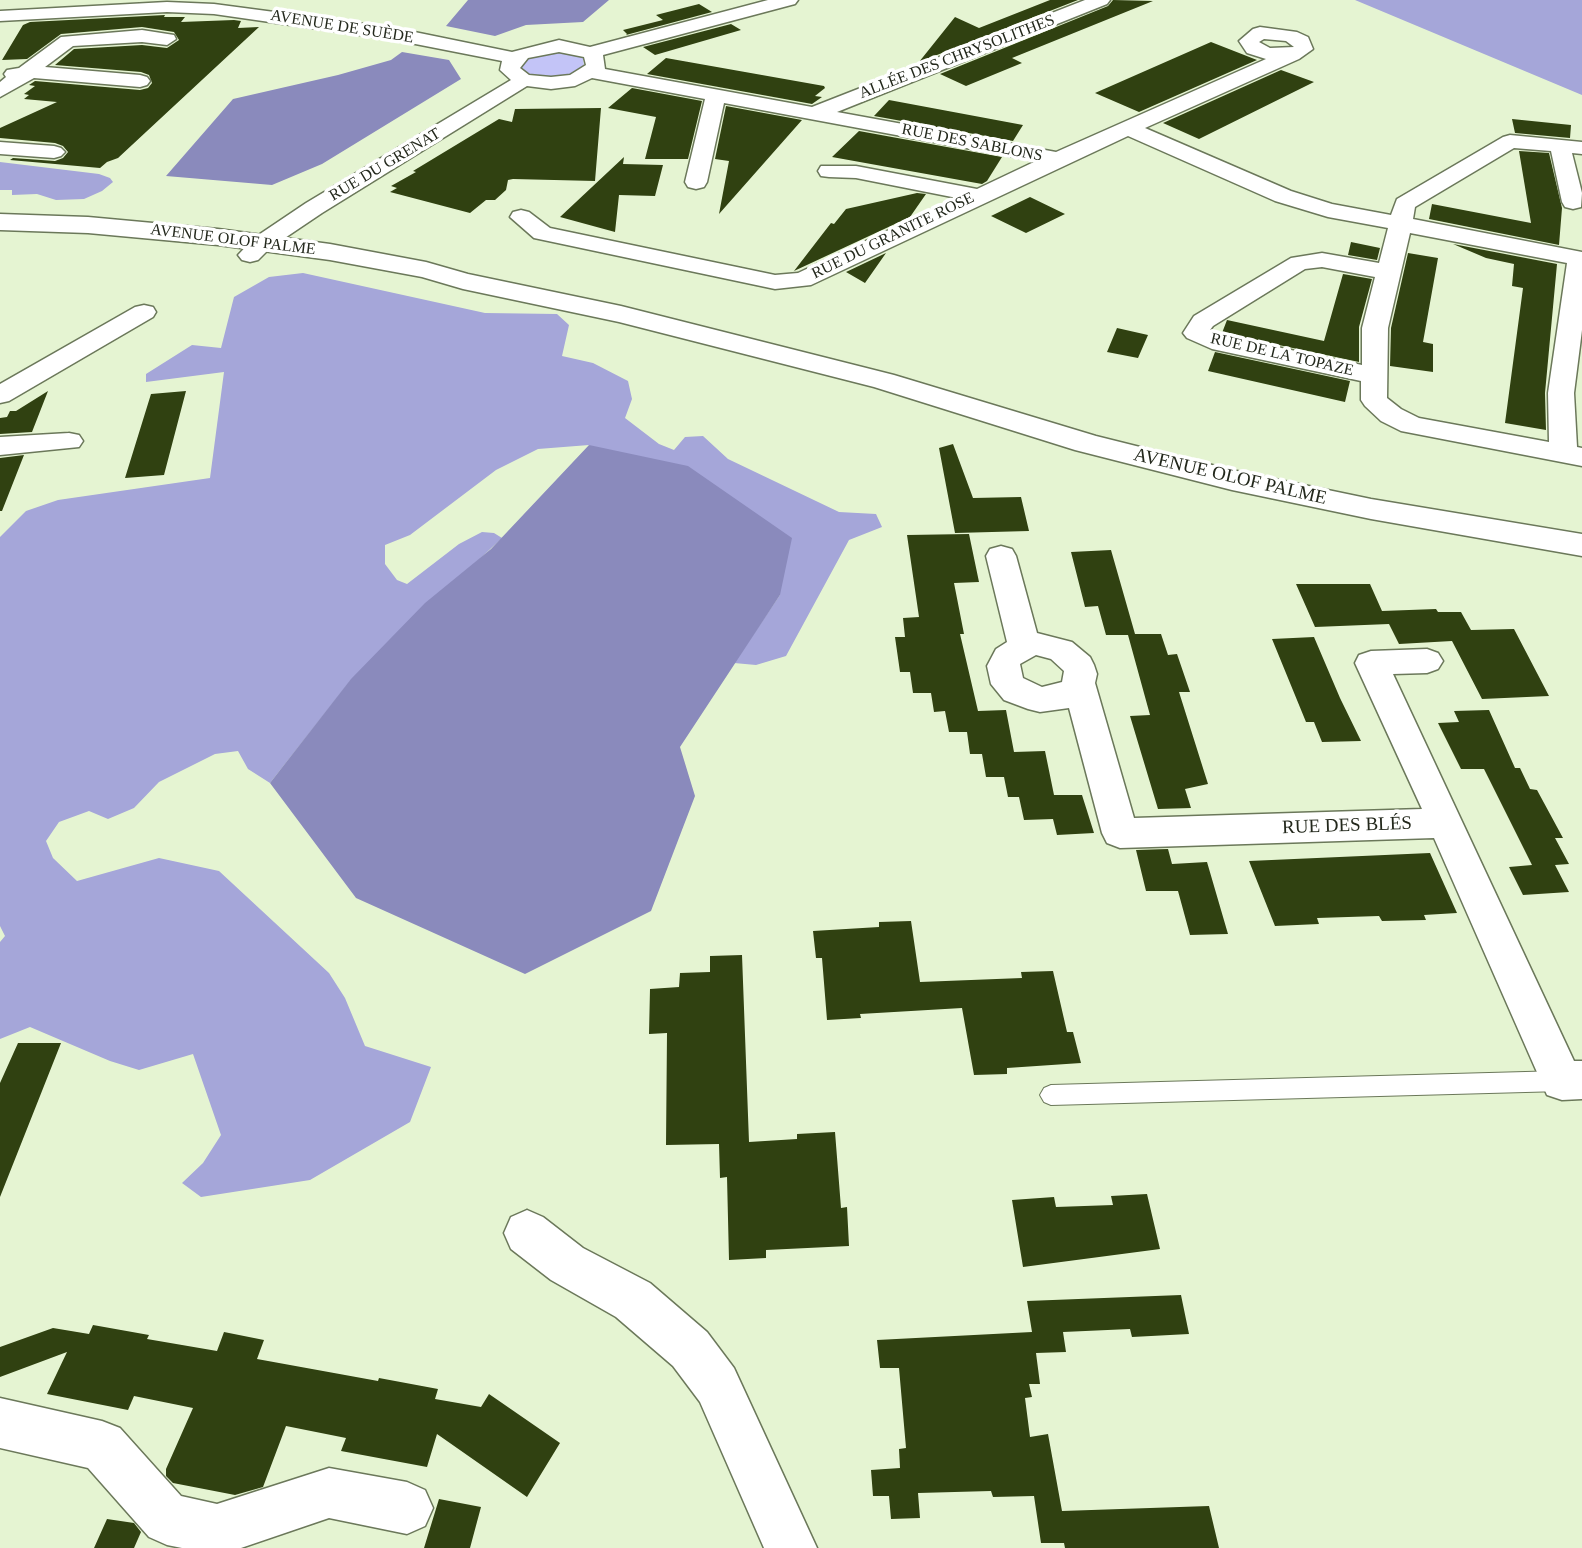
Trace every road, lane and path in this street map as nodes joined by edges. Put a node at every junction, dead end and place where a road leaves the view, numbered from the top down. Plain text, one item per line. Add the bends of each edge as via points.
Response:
1 (9, 0) edge
2 (789, 0) edge
3 (1101, 0) edge
4 (752, 5) edge
5 (0, 12) edge
6 (167, 39) dead end
7 (1292, 55) dead end
8 (514, 58) junction
9 (591, 63) junction
10 (23, 73) junction
11 (0, 75) edge
12 (524, 80) junction
13 (140, 81) dead end
14 (0, 91) edge
15 (720, 96) junction
16 (813, 114) junction
17 (1128, 128) junction
18 (1571, 147) edge
19 (0, 148) edge
20 (54, 152) dead end
21 (1058, 159) junction
22 (829, 171) dead end
23 (696, 182) dead end
24 (978, 196) junction
25 (1573, 202) dead end
26 (520, 217) dead end
27 (0, 222) edge
28 (1399, 225) junction
29 (0, 231) edge
30 (256, 249) junction
31 (1580, 259) edge
32 (1388, 272) junction
33 (144, 312) dead end
34 (1374, 376) junction
35 (884, 382) junction
36 (0, 395) edge
37 (69, 441) dead end
38 (0, 446) edge
39 (1572, 455) edge
40 (1582, 528) edge
41 (1582, 545) edge
42 (1001, 556) dead end
43 (1024, 646) junction
44 (1427, 661) dead end
45 (1079, 683) junction
46 (1446, 823) junction
47 (1572, 1081) edge
48 (1051, 1096) dead end
49 (527, 1233) dead end
50 (0, 1423) edge
51 (407, 1508) dead end
52 (791, 1548) edge

1 - 5 street
2 - 4 street
3 - 16 street, ALLÉE DES CHRYSOLITHES via 955,50
4 - 9 street
5 - 8 street, AVENUE DE SUÈDE via 214,9 285,16
6 - 10 street via 142,36 68,41
7 - 17 street, RUE DES SABLONS
8 - 9 street, RUE DES SABLONS via 545,47 572,47
8 - 12 street via 510,70
9 - 12 street via 563,82
9 - 15 street, RUE DES SABLONS
10 - 11 street
10 - 13 street
10 - 14 street
12 - 30 street, RUE DU GRENAT via 314,208
15 - 16 street, RUE DES SABLONS
15 - 23 street via 713,103
16 - 21 street, RUE DES SABLONS
17 - 21 street, RUE DES SABLONS
17 - 28 street via 1283,196
18 - 25 street
18 - 28 street via 1510,141 1405,204
19 - 20 street
21 - 24 street, RUE DU GRANITE ROSE
22 - 24 street
24 - 26 street, RUE DU GRANITE ROSE via 803,280 775,282 542,233
27 - 30 main road, AVENUE OLOF PALME via 122,228
28 - 31 street
28 - 32 street
29 - 30 main road, AVENUE OLOF PALME
30 - 35 main road, AVENUE OLOF PALME via 463,281 621,314
31 - 39 street via 1561,393
32 - 34 street via 1375,328
32 - 34 street, RUE DE LA TOPAZE via 1322,260 1299,263 1203,321 1196,333 1212,341
33 - 36 street
34 - 39 street via 1374,400 1411,425
35 - 40 main road, AVENUE OLOF PALME via 959,395 1300,477
35 - 41 main road, AVENUE OLOF PALME via 1086,443 1232,480
37 - 38 street
42 - 43 street
43 - 45 street, RUE DES BLÉS via 1048,645 1070,656 1078,664
43 - 45 street via 1003,666 1016,691 1053,700 1065,697
44 - 46 street via 1371,663
45 - 46 street, RUE DES BLÉS via 1120,833
46 - 47 street
47 - 48 lane
49 - 52 street via 567,1264 633,1300 690,1349 718,1385
50 - 51 street via 102,1446 167,1519 217,1530 329,1493

